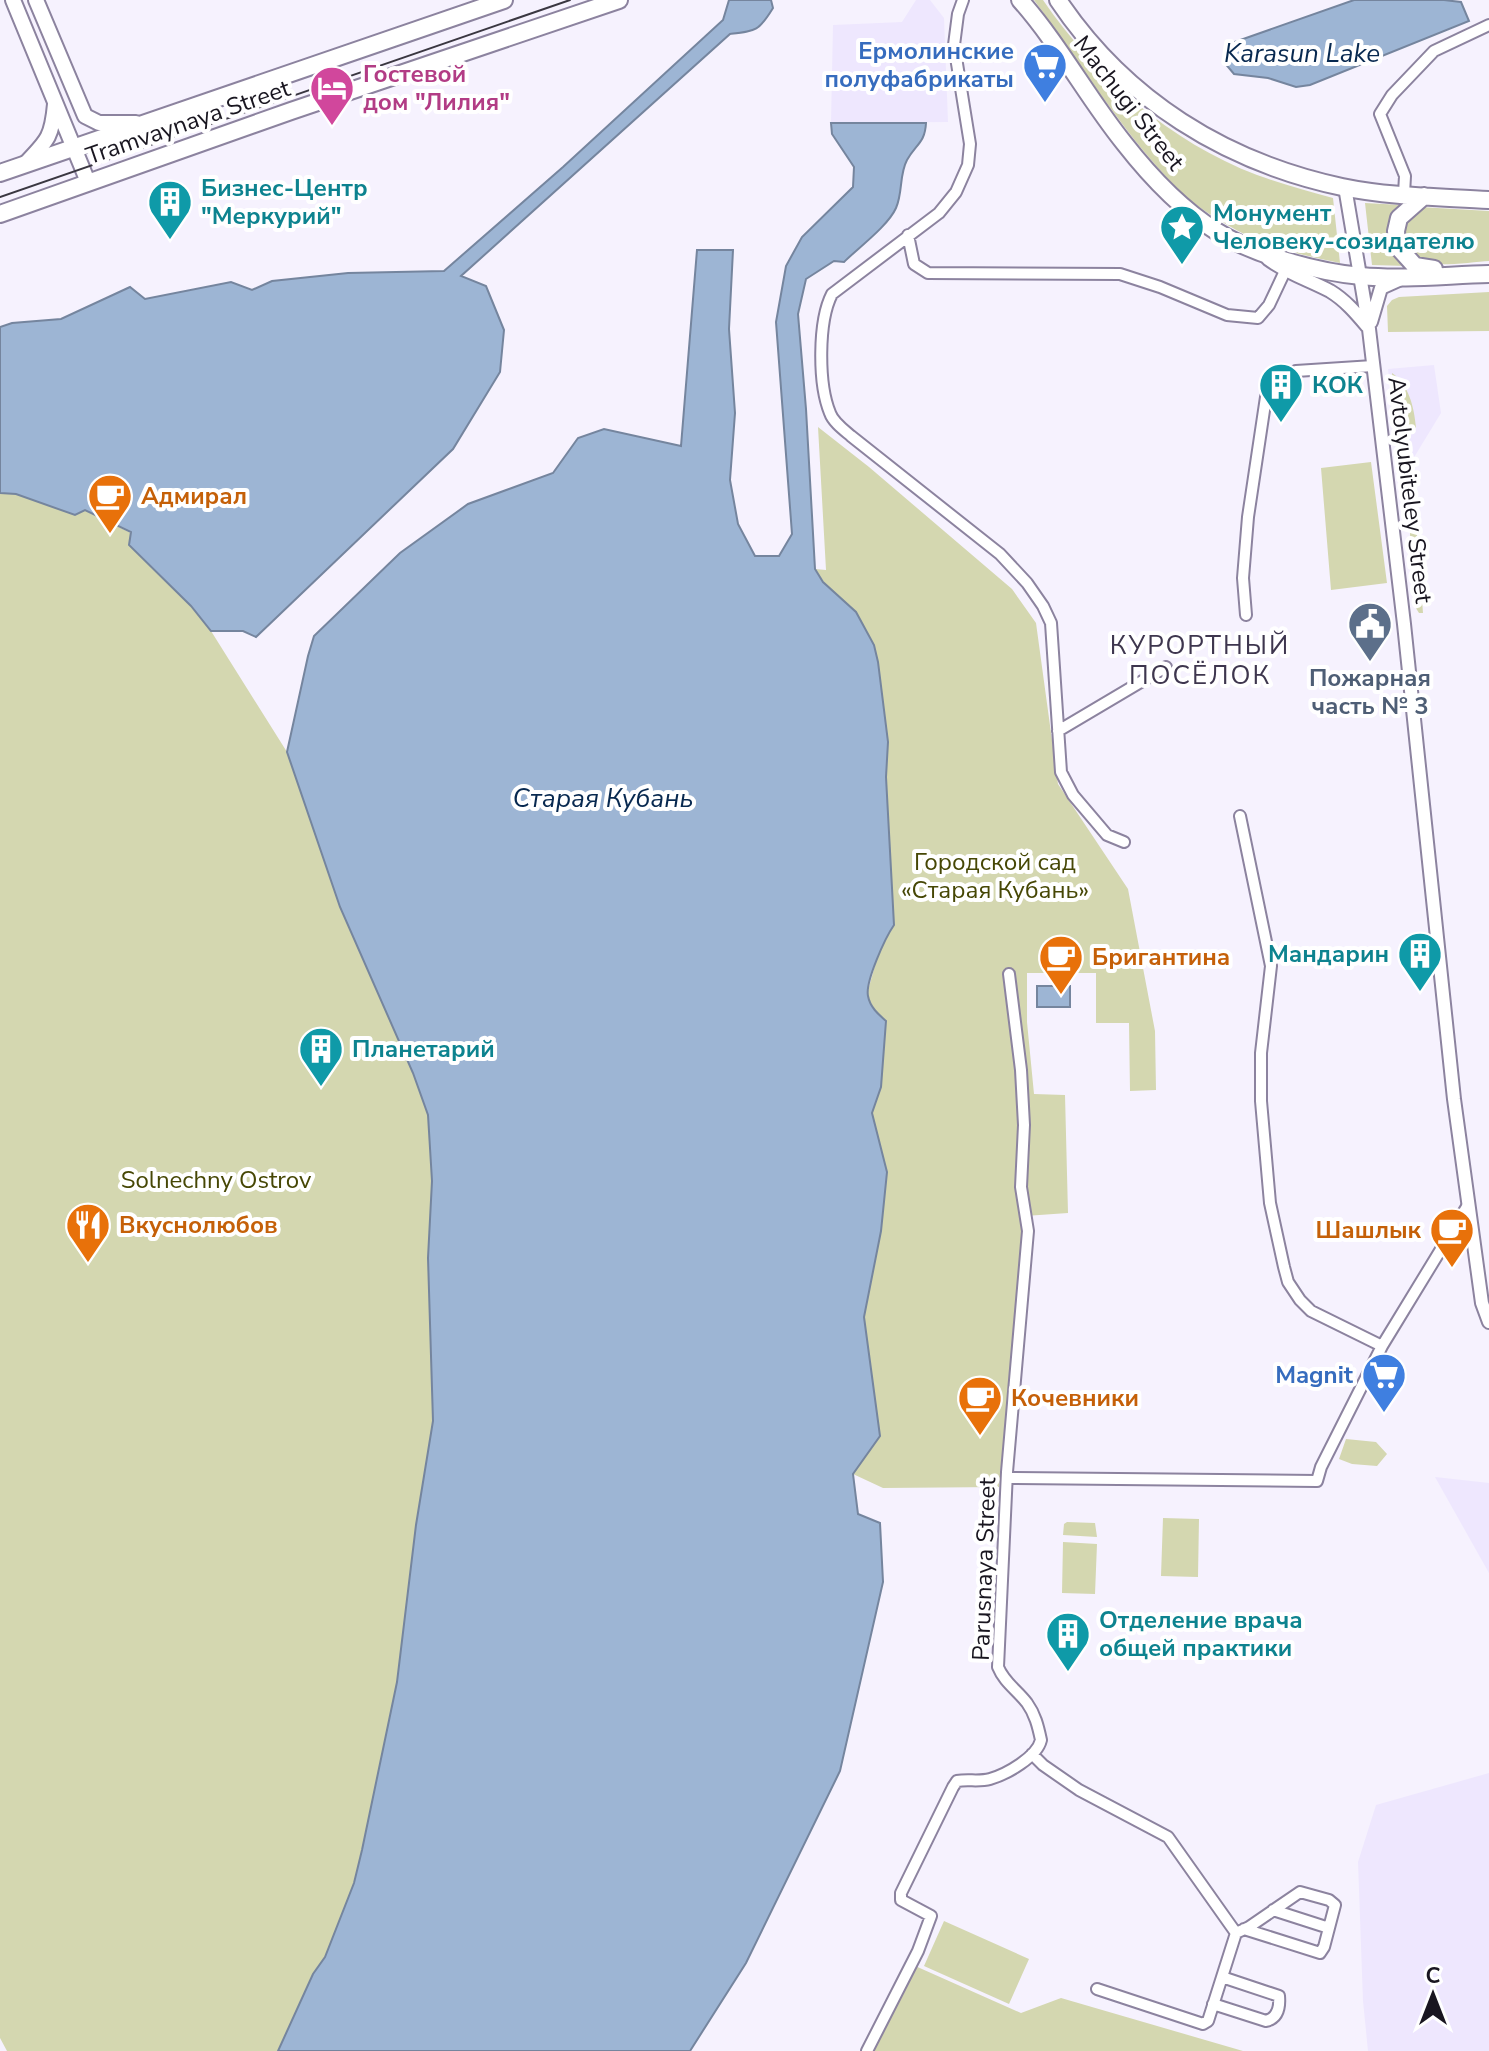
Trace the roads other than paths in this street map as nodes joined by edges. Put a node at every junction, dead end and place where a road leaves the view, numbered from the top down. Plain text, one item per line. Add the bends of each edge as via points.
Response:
1 (13, 0) edge
2 (36, 0) edge
3 (504, 0) edge
4 (619, 0) edge
5 (963, 0) edge
6 (1020, 0) edge
7 (1058, 0) edge
8 (1489, 25) edge
9 (56, 100) junction
10 (144, 122) junction
11 (74, 147) junction
12 (23, 165) junction
13 (0, 173) edge
14 (88, 182) junction
15 (1345, 187) junction
16 (1404, 194) junction
17 (1424, 196) junction
18 (1489, 200) edge
19 (0, 214) edge
20 (908, 235) junction
21 (1253, 248) junction
22 (1285, 271) junction
23 (1484, 274) edge
24 (1361, 276) junction
25 (1404, 277) junction
26 (1369, 329) junction
27 (1373, 366) junction
28 (1246, 615) dead end
29 (1166, 667) dead end
30 (1058, 731) junction
31 (1240, 816) dead end
32 (1124, 842) dead end
33 (1009, 974) dead end
34 (1468, 1205) junction
35 (1489, 1322) edge
36 (1382, 1346) junction
37 (1007, 1478) junction
38 (1032, 1754) junction
39 (1273, 1910) junction
40 (1329, 1928) junction
41 (1240, 1931) junction
42 (1222, 1977) junction
43 (1097, 1989) dead end
44 (1213, 2004) junction
45 (867, 2051) edge

1 - 9 main road
2 - 10 main road via 85,116 99,123
3 - 10 main road, Tramvaynaya Street
4 - 14 main road, Tramvaynaya Street
5 - 20 street via 954,45 970,144 968,165 939,213
6 - 21 main road, Machugi Street via 1124,143 1171,195 1216,231
7 - 15 main road, Machugi Street via 1111,66 1153,104 1236,152
8 - 16 street via 1434,51 1380,114 1405,176
9 - 11 main road
9 - 12 main road via 53,130
10 - 11 main road, Tramvaynaya Street
11 - 12 main road, Tramvaynaya Street
11 - 14 main road
12 - 13 main road, Tramvaynaya Street
14 - 19 main road, Tramvaynaya Street
15 - 16 main road, Machugi Street
15 - 24 street, Avtolyubiteley Street
16 - 17 main road, Machugi Street
17 - 18 main road, Machugi Street
17 - 23 main road via 1399,218 1397,246 1405,257 1415,266
20 - 22 street via 914,264 928,273 1120,274 1227,315 1258,318
20 - 30 street via 832,294 824,309 823,375 830,415 1000,554 1027,583 1051,623
21 - 22 street
21 - 24 main road, Machugi Street
22 - 26 street via 1331,292
23 - 25 main road, Machugi Street
24 - 25 main road, Machugi Street
24 - 26 street, Avtolyubiteley Street
25 - 26 street via 1381,288
26 - 27 street, Avtolyubiteley Street
27 - 28 street via 1296,371 1266,397 1248,517
27 - 34 street, Avtolyubiteley Street
29 - 30 street
30 - 32 street via 1061,772 1073,795 1107,835
31 - 36 street via 1271,966 1261,1101 1270,1203 1288,1282 1311,1311
33 - 37 street, Parusnaya Street via 1022,1084 1021,1187 1028,1231
34 - 35 street, Avtolyubiteley Street
34 - 36 street
36 - 37 street via 1317,1481
37 - 38 street, Parusnaya Street via 998,1667 1034,1714 1041,1740
38 - 41 street via 1079,1790 1168,1837
38 - 45 street via 989,1779 965,1779 953,1787 901,1893 906,1906 931,1916
39 - 40 street
39 - 40 street via 1300,1892 1329,1900 1335,1905
39 - 41 street
40 - 41 street via 1320,1953
41 - 42 street
42 - 44 street
42 - 44 street via 1279,1996 1280,2005 1276,2016 1266,2021
43 - 44 street via 1203,2024

